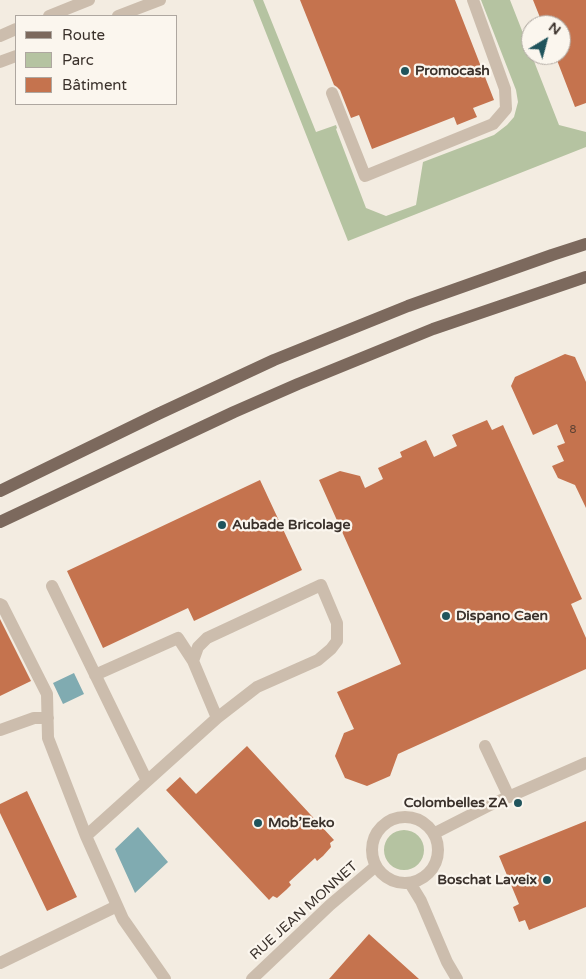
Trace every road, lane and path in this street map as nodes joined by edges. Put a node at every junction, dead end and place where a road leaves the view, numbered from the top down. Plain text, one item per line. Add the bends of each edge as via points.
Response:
1 (89, 0) edge
2 (160, 0) edge
3 (473, 0) edge
4 (52, 15) edge
5 (121, 15) edge
6 (15, 29) edge
7 (0, 36) edge
8 (15, 56) edge
9 (0, 62) edge
10 (332, 93) dead end
11 (586, 244) edge
12 (586, 277) edge
13 (0, 491) edge
14 (0, 522) edge
15 (52, 586) dead end
16 (0, 604) edge
17 (192, 662) junction
18 (95, 675) junction
19 (48, 718) junction
20 (217, 718) junction
21 (0, 730) edge
22 (485, 746) dead end
23 (586, 763) edge
24 (147, 781) junction
25 (509, 797) junction
26 (434, 833) junction
27 (86, 836) junction
28 (376, 866) junction
29 (410, 883) junction
30 (117, 906) junction
31 (0, 963) edge
32 (165, 979) edge
33 (252, 979) edge
34 (457, 979) edge

1 - 4 street
2 - 5 street
3 - 10 street via 505,89 506,109 493,124 365,176
6 - 7 street
8 - 9 street
11 - 13 main road via 408,306 274,360
12 - 14 main road via 433,329 306,380
15 - 18 street
16 - 19 street via 47,694
17 - 18 street via 178,638
17 - 20 street
17 - 20 street via 198,647 207,638 321,585 337,623 338,641 318,660 257,687
18 - 24 street
19 - 21 street via 34,718
19 - 27 street via 48,738
20 - 24 street
22 - 25 street
23 - 25 street
24 - 27 street
25 - 26 street
26 - 28 street via 426,823 414,817 401,816 388,821 373,841 372,854
26 - 29 street via 439,846 438,859 432,871
27 - 30 street
28 - 29 street via 396,882
28 - 33 street, RUE JEAN MONNET
29 - 34 street
30 - 31 street
30 - 32 street

